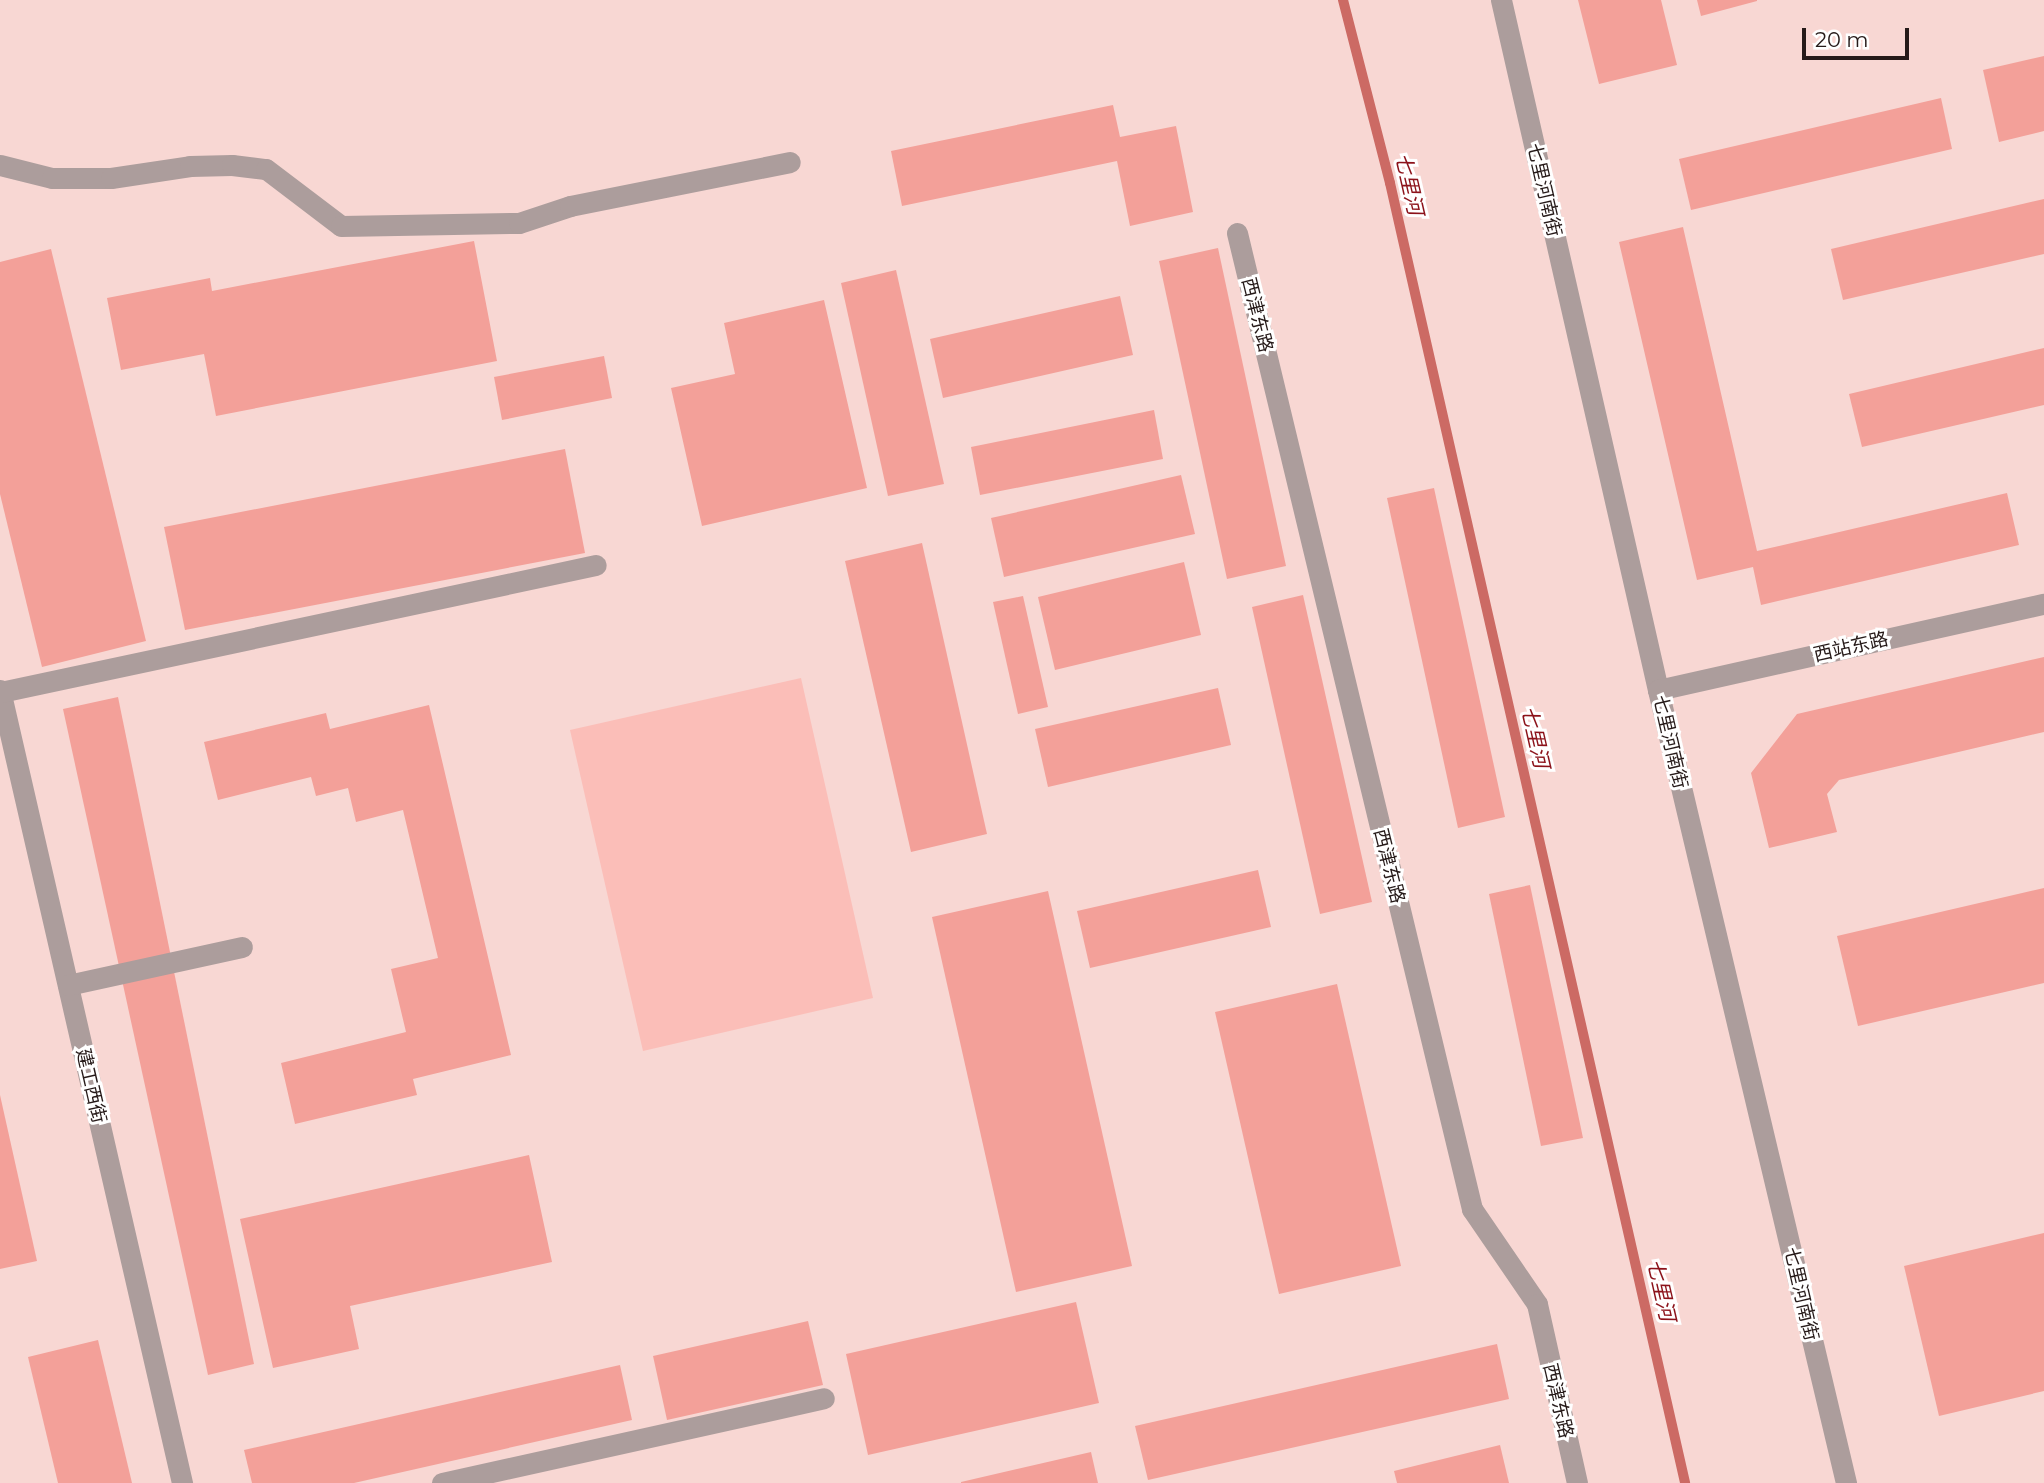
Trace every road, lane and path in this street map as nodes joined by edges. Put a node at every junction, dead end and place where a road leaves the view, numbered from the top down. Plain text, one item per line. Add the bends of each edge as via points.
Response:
1 (1501, 0) edge
2 (790, 162) dead end
3 (0, 165) edge
4 (1237, 233) dead end
5 (596, 565) dead end
6 (2044, 604) edge
7 (1658, 690) junction
8 (0, 691) edge
9 (242, 947) dead end
10 (68, 985) junction
11 (824, 1398) dead end
12 (182, 1483) edge
13 (442, 1483) edge
14 (1577, 1483) edge
15 (1846, 1483) edge

1 - 7 street, 七里河南街
2 - 3 street via 570,206 519,223 341,226 265,169 190,166 111,178 52,178
4 - 14 street, 西津东路 via 1472,1209 1537,1304
5 - 8 street
6 - 7 street, 西站东路
7 - 15 street, 七里河南街
8 - 10 street, 建工西街
9 - 10 street
10 - 12 street, 建工西街
11 - 13 street

